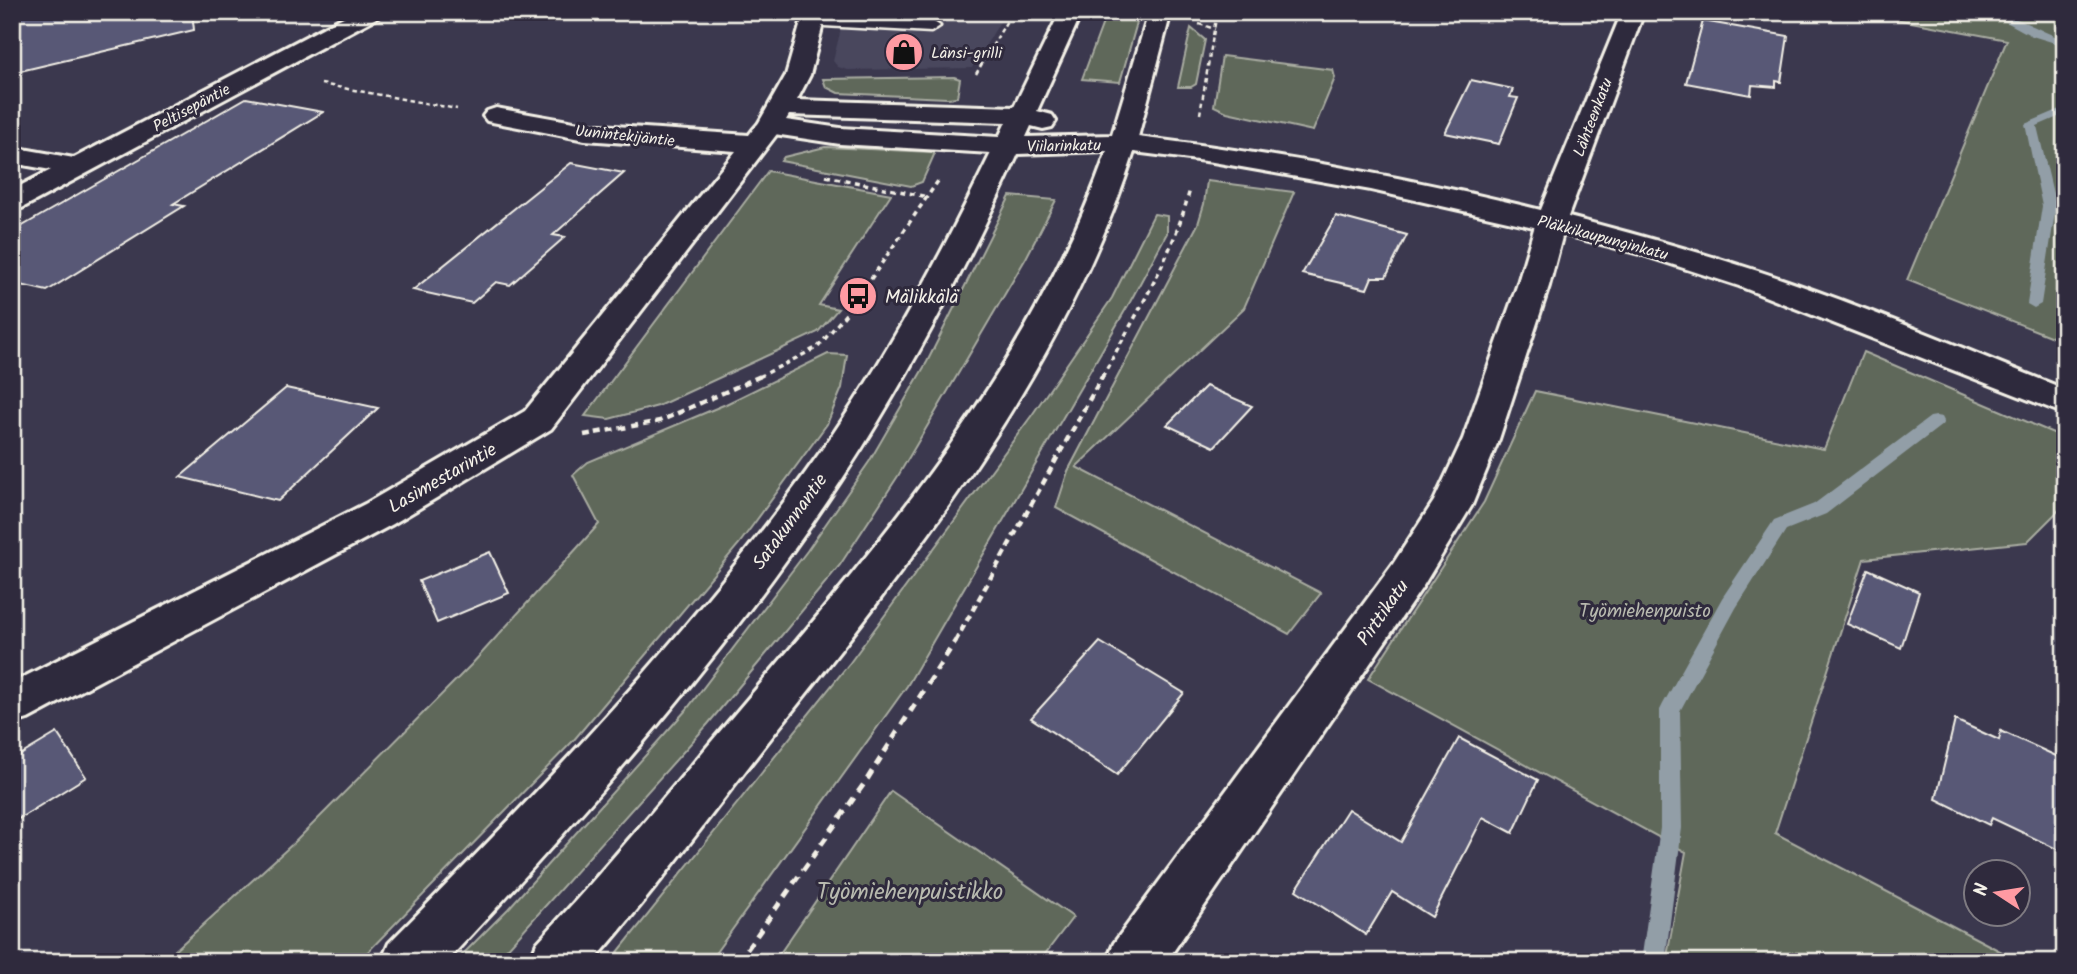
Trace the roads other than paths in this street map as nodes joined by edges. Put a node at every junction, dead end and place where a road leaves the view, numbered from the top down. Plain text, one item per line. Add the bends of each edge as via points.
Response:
1 (1071, 12) edge
2 (1160, 12) edge
3 (1633, 12) edge
4 (355, 15) edge
5 (814, 17) edge
6 (931, 26) dead end
7 (496, 116) road end
8 (769, 126) junction
9 (1015, 131) junction
10 (1122, 143) junction
11 (12, 155) edge
12 (79, 167) junction
13 (12, 202) edge
14 (1551, 222) junction
15 (2065, 402) edge
16 (12, 705) edge
17 (408, 962) edge
18 (556, 962) edge
19 (1133, 962) edge

1 - 9 street, Satakunnantie
2 - 10 street
3 - 14 street, Lähteenkatu
4 - 12 street, Peltisepäntie
5 - 6 lane
5 - 8 street via 798,75
7 - 8 street, Uunintekijäntie via 585,132
8 - 9 street, Viilarinkatu via 840,136
8 - 16 street, Lasimestarintie via 538,421 379,514
9 - 10 street, Viilarinkatu
9 - 17 street, Satakunnantie via 899,358 780,538 662,687
10 - 14 street, Pläkkikaupunginkatu via 1302,169
10 - 18 street via 1104,200 1066,286 1000,400 955,466 870,584
11 - 12 street
12 - 13 street, Peltisepäntie
14 - 15 street, Pläkkikaupunginkatu via 1750,279
14 - 19 street, Pirttikatu via 1481,439 1452,505 1408,575

